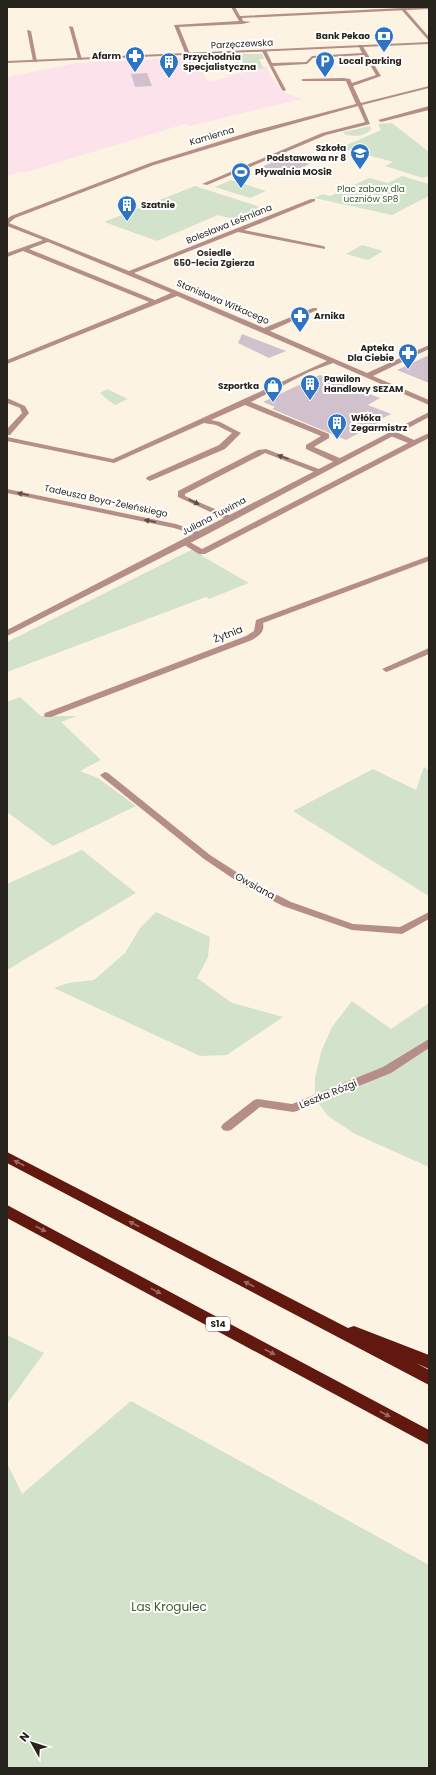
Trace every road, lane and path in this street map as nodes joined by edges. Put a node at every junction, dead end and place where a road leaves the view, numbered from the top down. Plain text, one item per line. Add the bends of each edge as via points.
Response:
1 (233, 7) edge
2 (402, 8) edge
3 (429, 8) edge
4 (311, 14) junction
5 (239, 17) junction
6 (312, 20) dead end
7 (258, 22) dead end
8 (242, 23) junction
9 (71, 26) dead end
10 (29, 31) dead end
11 (429, 42) edge
12 (360, 46) junction
13 (264, 51) junction
14 (188, 54) junction
15 (364, 54) junction
16 (80, 59) junction
17 (35, 60) junction
18 (7, 62) edge
19 (270, 65) junction
20 (303, 80) dead end
21 (350, 85) junction
22 (429, 87) edge
23 (284, 90) dead end
24 (360, 104) junction
25 (429, 108) edge
26 (381, 120) dead end
27 (206, 184) dead end
28 (313, 200) dead end
29 (7, 223) edge
30 (238, 230) junction
31 (48, 240) junction
32 (324, 248) dead end
33 (23, 250) junction
34 (7, 255) edge
35 (130, 273) junction
36 (178, 293) junction
37 (154, 302) junction
38 (315, 309) dead end
39 (266, 330) junction
40 (429, 347) edge
41 (332, 360) junction
42 (7, 362) edge
43 (367, 376) junction
44 (7, 400) edge
45 (244, 402) junction
46 (429, 403) edge
47 (429, 414) edge
48 (203, 421) junction
49 (7, 433) edge
50 (391, 433) junction
51 (429, 435) edge
52 (7, 439) edge
53 (414, 443) junction
54 (339, 461) junction
55 (320, 471) junction
56 (150, 479) dead end
57 (7, 491) edge
58 (230, 519) junction
59 (201, 534) junction
60 (185, 543) junction
61 (429, 558) edge
62 (7, 633) edge
63 (429, 650) edge
64 (386, 669) dead end
65 (48, 714) dead end
66 (105, 775) dead end
67 (429, 915) edge
68 (429, 1043) edge
69 (227, 1127) dead end
70 (7, 1157) edge
71 (7, 1211) edge
72 (284, 1302) junction
73 (429, 1362) edge
74 (429, 1378) edge
75 (429, 1438) edge

1 - 5 street
2 - 3 street
2 - 4 street
2 - 11 street
4 - 5 street
4 - 6 street via 314,18
5 - 8 street
7 - 8 street
8 - 14 street via 176,26
9 - 16 street
10 - 17 street
11 - 12 street, Parzęczewska
12 - 13 street, Parzęczewska
12 - 15 street
13 - 14 street, Parzęczewska
13 - 19 street
14 - 16 street, Parzęczewska
15 - 19 street via 312,57 307,63
15 - 21 street via 379,77
16 - 17 street, Parzęczewska
17 - 18 street, Parzęczewska
19 - 23 street
20 - 21 street via 343,79 348,80
21 - 24 street
22 - 24 street, Kamienna
24 - 27 street via 368,123 324,134
24 - 29 street, Kamienna via 231,139 150,165 13,217
25 - 26 street
28 - 30 street, Bolesława Leśmiana
29 - 31 street, Stanisława Witkacego
30 - 32 street
30 - 35 street, Bolesława Leśmiana
31 - 33 street
31 - 35 street, Stanisława Witkacego
33 - 34 street
33 - 37 street
35 - 36 street, Stanisława Witkacego
36 - 37 street
36 - 39 street, Stanisława Witkacego
37 - 42 street
38 - 39 street
39 - 41 street, Stanisława Witkacego
40 - 43 street
41 - 43 street, Stanisława Witkacego
41 - 45 street
43 - 46 street, Stanisława Witkacego
44 - 49 street via 23,406 26,413
45 - 48 street
45 - 54 street via 326,436 309,447
47 - 50 street, Juliana Tuwima
48 - 52 street via 114,461
48 - 56 street via 218,423 237,433 222,447
50 - 53 street
50 - 54 street, Juliana Tuwima
51 - 53 street
53 - 60 street via 202,552
54 - 55 street, Juliana Tuwima
55 - 58 street, Juliana Tuwima
55 -> 58 street via 266,451 181,493 182,496
59 -> 57 street, Tadeusza Boya-Żeleńskiego via 176,526
58 - 59 street, Juliana Tuwima
59 - 60 street, Juliana Tuwima
60 - 62 street, Juliana Tuwima
61 - 65 street, Żytnia via 259,622 259,630 249,638
63 - 64 street
66 - 67 street, Owsiana via 207,857 248,884 287,904 359,928 402,931
68 - 69 street, Leszka Rózgi via 387,1070 293,1108 258,1103
72 -> 70 highway
71 -> 75 highway, S14
72 - 73 highway
72 - 74 highway

